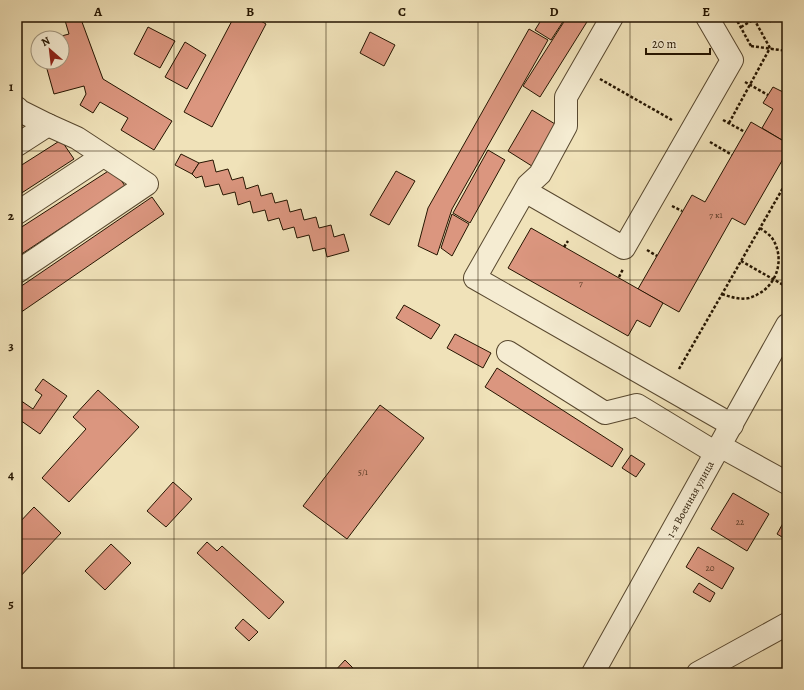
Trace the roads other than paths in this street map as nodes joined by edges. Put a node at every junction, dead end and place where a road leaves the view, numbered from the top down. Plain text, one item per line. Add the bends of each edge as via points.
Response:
1 (612, 17) edge
2 (707, 17) edge
3 (17, 108) edge
4 (48, 125) junction
5 (17, 145) edge
6 (103, 156) junction
7 (525, 191) junction
8 (17, 212) edge
9 (17, 272) edge
10 (787, 325) edge
11 (508, 352) dead end
12 (732, 424) junction
13 (718, 450) junction
14 (787, 483) edge
15 (787, 624) edge
16 (593, 673) edge
17 (698, 673) edge

1 - 7 street via 566,97 566,126 540,174
2 - 7 street via 732,60 698,136 624,248
3 - 4 street
4 - 5 street
4 - 6 street via 77,138
6 - 8 street
6 - 9 street via 148,184
7 - 12 street via 475,278
10 - 12 street, 1-я Военная улица
11 - 13 street via 605,413 637,405
12 - 13 street, 1-я Военная улица
13 - 14 street
13 - 16 street, 1-я Военная улица
15 - 17 street

